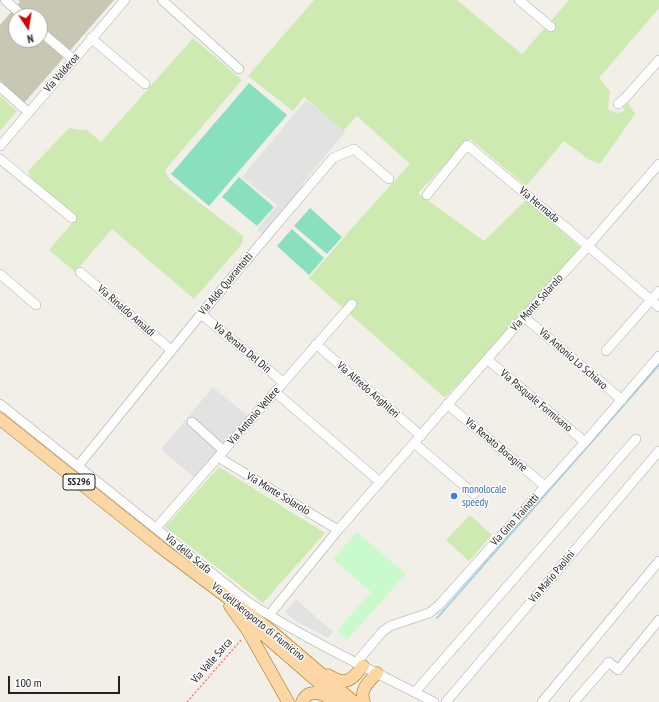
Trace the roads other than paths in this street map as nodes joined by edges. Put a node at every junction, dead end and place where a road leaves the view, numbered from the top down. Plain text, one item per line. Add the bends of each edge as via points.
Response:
1 (125, 0) edge
2 (162, 0) edge
3 (519, 0) edge
4 (551, 27) dead end
5 (48, 38) edge
6 (91, 38) junction
7 (74, 60) junction
8 (659, 60) edge
9 (239, 70) dead end
10 (145, 84) dead end
11 (0, 88) edge
12 (618, 104) dead end
13 (28, 112) junction
14 (0, 146) edge
15 (0, 158) edge
16 (659, 164) edge
17 (389, 179) dead end
18 (427, 195) dead end
19 (72, 218) dead end
20 (588, 246) junction
21 (80, 272) dead end
22 (0, 274) edge
23 (659, 291) edge
24 (651, 300) junction
25 (352, 304) dead end
26 (36, 305) dead end
27 (659, 307) edge
28 (201, 314) junction
29 (524, 317) junction
30 (316, 344) junction
31 (171, 350) junction
32 (606, 351) dead end
33 (659, 356) edge
34 (488, 360) junction
35 (283, 382) junction
36 (274, 392) junction
37 (622, 400) junction
38 (0, 404) edge
39 (447, 404) junction
40 (0, 419) edge
41 (192, 422) dead end
42 (421, 436) junction
43 (636, 439) dead end
44 (585, 442) junction
45 (414, 443) junction
46 (659, 451) edge
47 (221, 454) junction
48 (78, 466) junction
49 (380, 482) junction
50 (545, 486) junction
51 (474, 494) dead end
52 (156, 528) junction
53 (338, 530) junction
54 (159, 546) junction
55 (659, 561) edge
56 (230, 606) junction
57 (269, 615) junction
58 (659, 620) edge
59 (359, 664) junction
60 (311, 665) junction
61 (377, 673) junction
62 (415, 692) junction
63 (288, 702) edge
64 (302, 702) edge
65 (337, 702) edge
66 (341, 702) edge
67 (354, 702) edge
68 (364, 702) edge
69 (434, 702) edge
70 (446, 702) edge
71 (542, 702) edge
72 (574, 702) edge

1 - 6 street, Via Valderoa
2 - 9 street
3 - 4 street
5 - 7 street
6 - 7 street, Via Valderoa
6 - 10 street
7 - 13 street, Via Valderoa
8 - 12 street
11 - 13 street
13 - 14 street, Via Valderoa
15 - 19 street
16 - 20 street, Via Monte Solarolo
17 - 28 street, Via Aldo Quarantotti via 354,149 333,158
18 - 20 street, Via Hermada via 467,145
20 - 24 street, Via Hermada
20 - 29 street, Via Monte Solarolo
21 - 31 street, Via Rinaldo Amaldi
22 - 26 street
23 - 24 street
24 - 27 street, Via Hermada
24 - 32 street
25 - 30 street, Via Antonio Vellere
28 - 31 street, Via Aldo Quarantotti
28 - 35 street, Via Renato Del Din
29 - 34 street, Via Monte Solarolo
29 - 37 street, Via Antonio Lo Schiavo
30 - 35 street, Via Antonio Vellere
30 - 42 street, Via Alfredo Anghileri
31 - 48 street, Via Aldo Quarantotti
33 - 37 street, Via Gino Trainotti
34 - 39 street, Via Monte Solarolo
34 - 44 street, Via Pasquale Formisano
35 - 36 street, Via Antonio Vellere
36 - 47 street, Via Antonio Vellere
36 - 49 street
37 - 44 street, Via Gino Trainotti
38 - 48 street, Via della Scafa
39 - 42 street, Via Monte Solarolo
39 - 50 street, Via Renato Boragine
40 - 54 main road, Via dell'Aeroporto di Fiumicino / SS296
41 - 47 street, Via Monte Solarolo
42 - 45 street, Via Monte Solarolo
43 - 62 street
44 - 50 street, Via Gino Trainotti
45 - 49 street, Via Monte Solarolo
45 - 51 street
46 - 70 street, Via Mario Paolini
47 - 52 street, Via Antonio Vellere
47 - 53 street, Via Monte Solarolo
48 - 52 street, Via della Scafa
49 - 53 street, Via Monte Solarolo
50 - 59 street, Via Gino Trainotti via 439,605 429,613 390,626 382,632
52 - 57 street, Via della Scafa via 248,602
53 - 57 street, Via Monte Solarolo
54 - 56 main road, Via dell'Aeroporto di Fiumicino / SS296
54 - 60 main road, Via dell'Aeroporto di Fiumicino / SS296 via 269,629
55 - 71 street
56 - 63 main road via 248,631
56 - 66 main road, Via dell'Aeroporto di Fiumicino / SS296
57 - 59 street, Via della Scafa
58 - 72 street via 618,670 609,662
59 - 60 main road via 354,678 348,681 336,680
59 - 61 street, Via della Scafa
60 - 67 main road, Via dell'Aeroporto di Fiumicino / SS296
61 - 62 street, Via della Scafa
61 - 68 main road via 364,688
62 - 69 street, Via della Scafa
64 - 65 main road via 305,697 316,692

